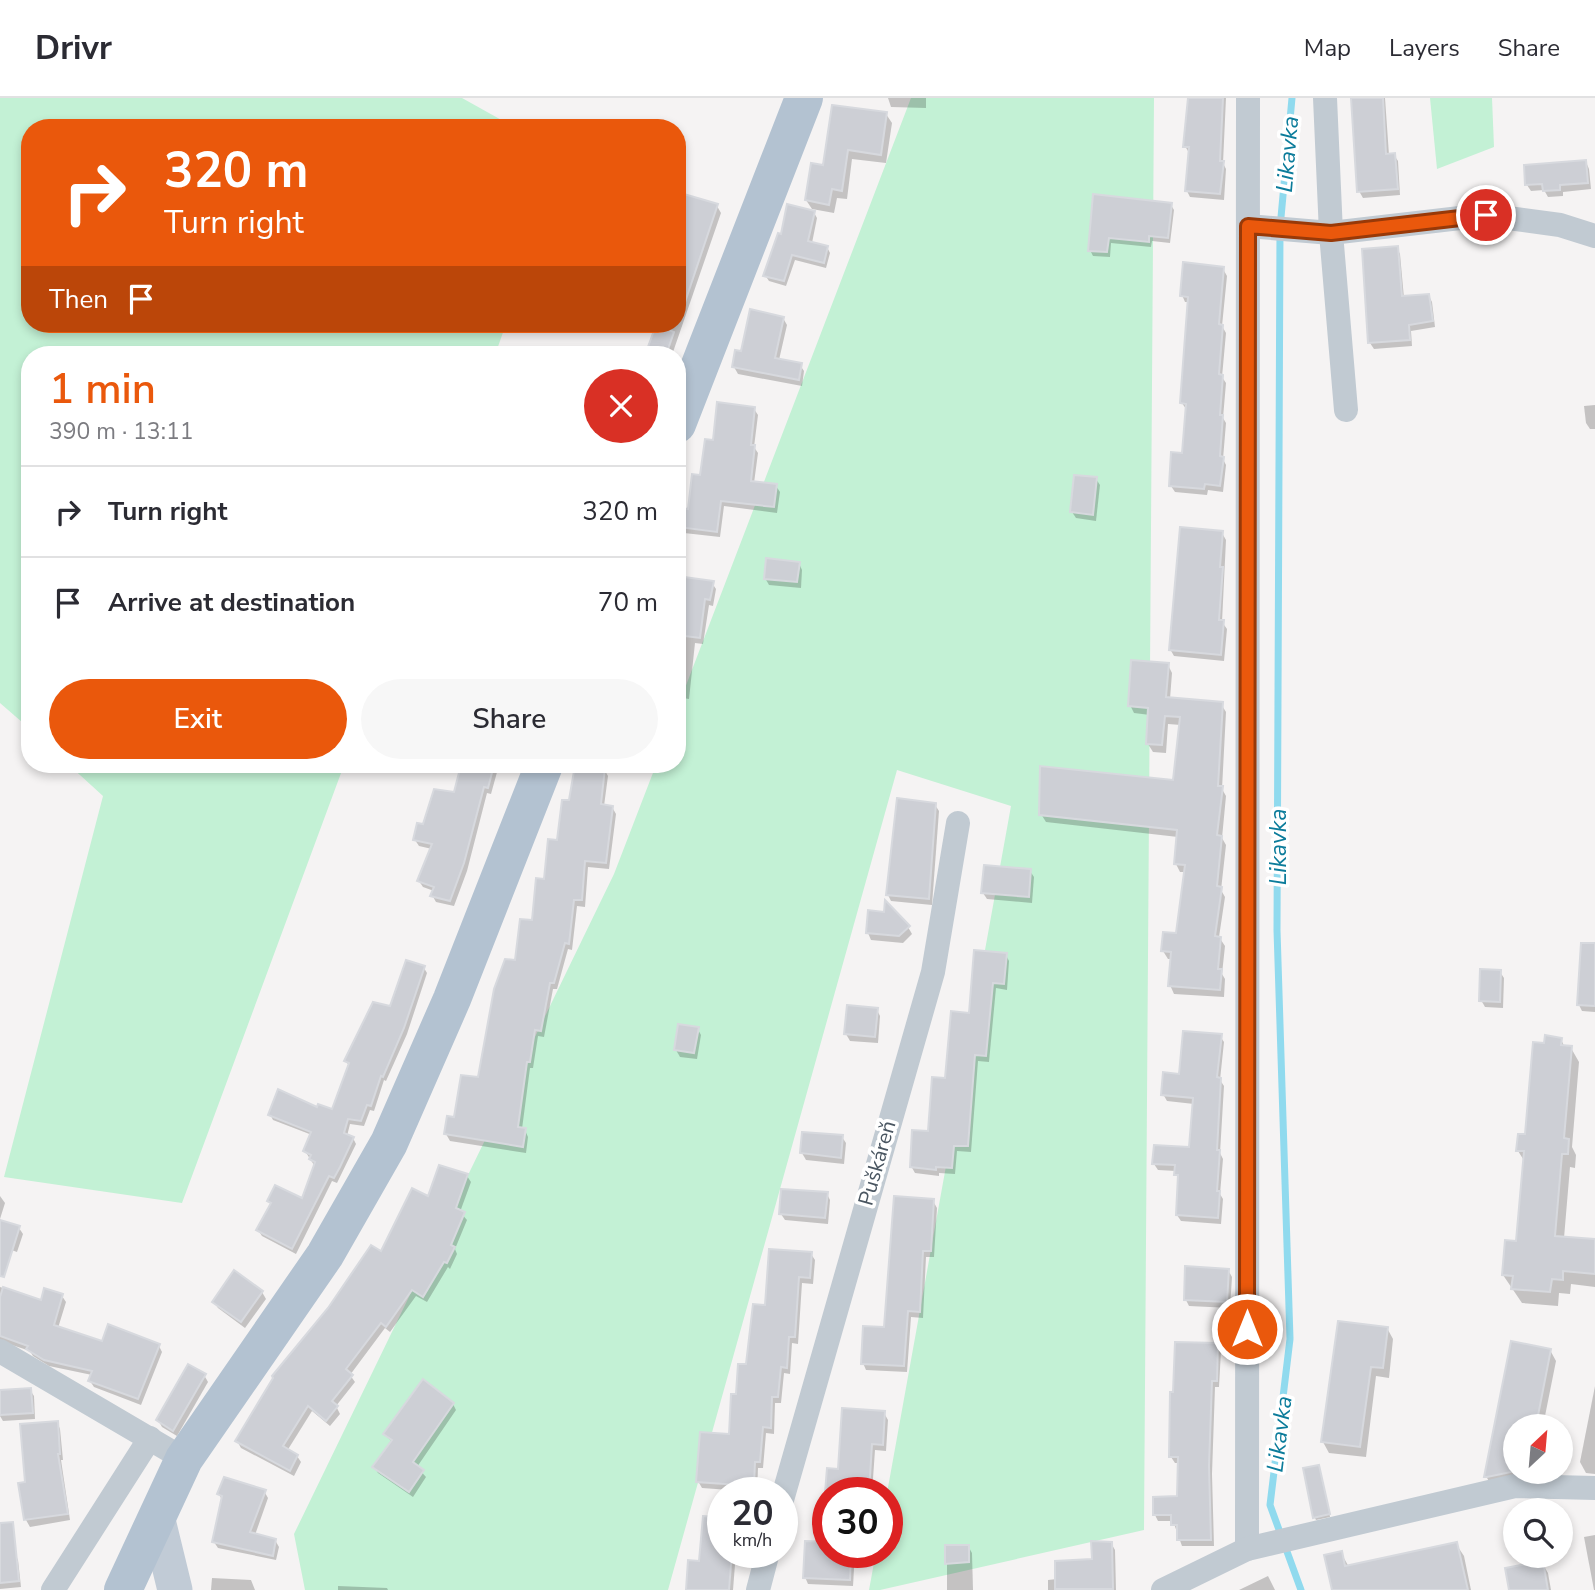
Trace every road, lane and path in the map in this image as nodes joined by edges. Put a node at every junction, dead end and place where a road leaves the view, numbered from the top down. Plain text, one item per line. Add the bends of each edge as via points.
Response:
1 (804, 98) edge
2 (1248, 98) edge
3 (1325, 98) edge
4 (1248, 226) junction
5 (1331, 233) junction
6 (1595, 236) edge
7 (686, 401) edge
8 (1346, 410) dead end
9 (541, 773) edge
10 (958, 823) dead end
11 (0, 1351) edge
12 (150, 1438) junction
13 (184, 1459) junction
14 (789, 1477) edge
15 (1595, 1488) edge
16 (157, 1516) junction
17 (1247, 1549) junction
18 (764, 1568) edge
19 (53, 1590) edge
20 (123, 1590) edge
21 (175, 1590) edge
22 (758, 1590) edge
23 (1163, 1590) edge

1 - 7 main road
2 - 4 street
3 - 5 street
4 - 5 street
4 - 17 street
5 - 6 street via 1486,215 1560,225
5 - 8 street
9 - 13 main road via 452,999 389,1143 325,1255
10 - 14 street, Puškáreň via 933,972
11 - 12 street
12 - 13 street
12 - 19 street
13 - 16 main road
15 - 17 street via 1515,1486
16 - 20 main road
16 - 21 street
17 - 23 street
18 - 22 street

